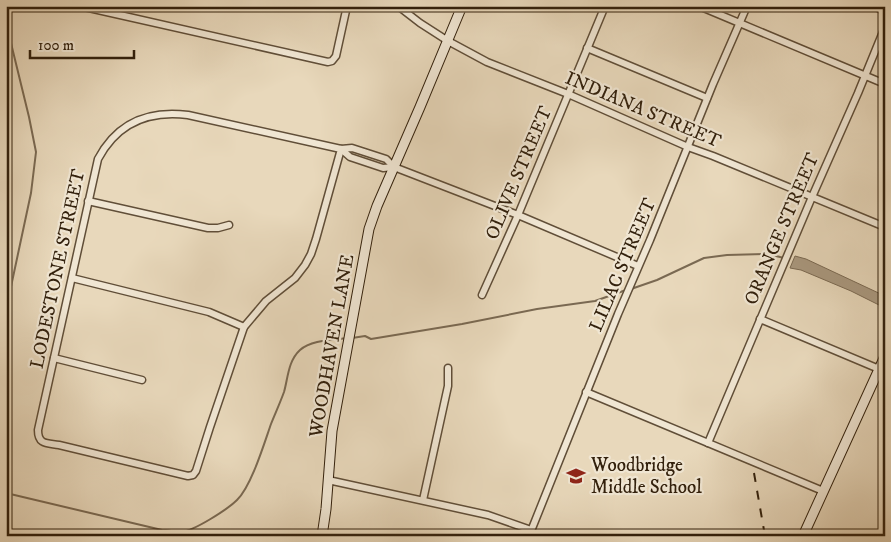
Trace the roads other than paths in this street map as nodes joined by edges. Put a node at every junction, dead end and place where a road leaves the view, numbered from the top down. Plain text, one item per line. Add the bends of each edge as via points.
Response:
1 (80, 6) edge
2 (347, 6) edge
3 (398, 6) edge
4 (462, 6) edge
5 (605, 6) edge
6 (699, 6) edge
7 (747, 6) edge
8 (873, 6) edge
9 (885, 11) edge
10 (739, 24) junction
11 (885, 26) edge
12 (448, 41) junction
13 (588, 48) junction
14 (865, 75) junction
15 (885, 84) edge
16 (568, 94) junction
17 (707, 98) junction
18 (688, 147) junction
19 (341, 149) junction
20 (394, 167) junction
21 (812, 197) junction
22 (88, 201) junction
23 (518, 216) junction
24 (229, 226) dead end
25 (885, 227) edge
26 (638, 266) junction
27 (72, 278) junction
28 (482, 296) dead end
29 (760, 319) junction
30 (244, 328) junction
31 (885, 356) edge
32 (54, 358) junction
33 (448, 368) dead end
34 (879, 369) junction
35 (142, 380) dead end
36 (586, 392) junction
37 (708, 443) junction
38 (328, 480) junction
39 (823, 491) junction
40 (423, 500) junction
41 (530, 533) edge
42 (322, 536) edge
43 (803, 536) edge

1 - 2 street via 328,62 336,56
3 - 12 street, INDIANA STREET
4 - 12 street, WOODHAVEN LANE
5 - 13 street, OLIVE STREET
6 - 10 street
7 - 10 street, LILAC STREET
8 - 9 street
10 - 14 street
10 - 17 street, LILAC STREET
11 - 14 street, ORANGE STREET
12 - 16 street, INDIANA STREET via 487,62
12 - 20 street, WOODHAVEN LANE
13 - 16 street, OLIVE STREET
13 - 17 street
14 - 15 street
14 - 21 street, ORANGE STREET
16 - 18 street, INDIANA STREET
16 - 23 street, OLIVE STREET
17 - 18 street, LILAC STREET
18 - 21 street, INDIANA STREET
18 - 26 street, LILAC STREET
19 - 20 street, LODESTONE STREET via 350,157 383,168
19 - 22 street, LODESTONE STREET via 188,115 152,115 129,125 103,150
19 - 30 street via 311,254 294,278 266,301
20 - 23 street, LODESTONE STREET
20 - 38 street, WOODHAVEN LANE via 369,229 332,431
21 - 25 street, INDIANA STREET
21 - 29 street, ORANGE STREET
22 - 24 street via 208,228
22 - 27 street, LODESTONE STREET
23 - 26 street, LODESTONE STREET
23 - 28 street, OLIVE STREET
26 - 36 street, LILAC STREET
27 - 30 street via 209,312
27 - 32 street, LODESTONE STREET
29 - 34 street
29 - 37 street, ORANGE STREET
30 - 32 street, LODESTONE STREET via 194,473 188,476 40,441 38,430
31 - 34 street
32 - 35 street
33 - 40 street via 448,386
34 - 39 street
36 - 37 street
36 - 41 street, LILAC STREET
37 - 39 street
38 - 40 street
38 - 42 street, WOODHAVEN LANE
39 - 43 street
40 - 41 street via 488,515

